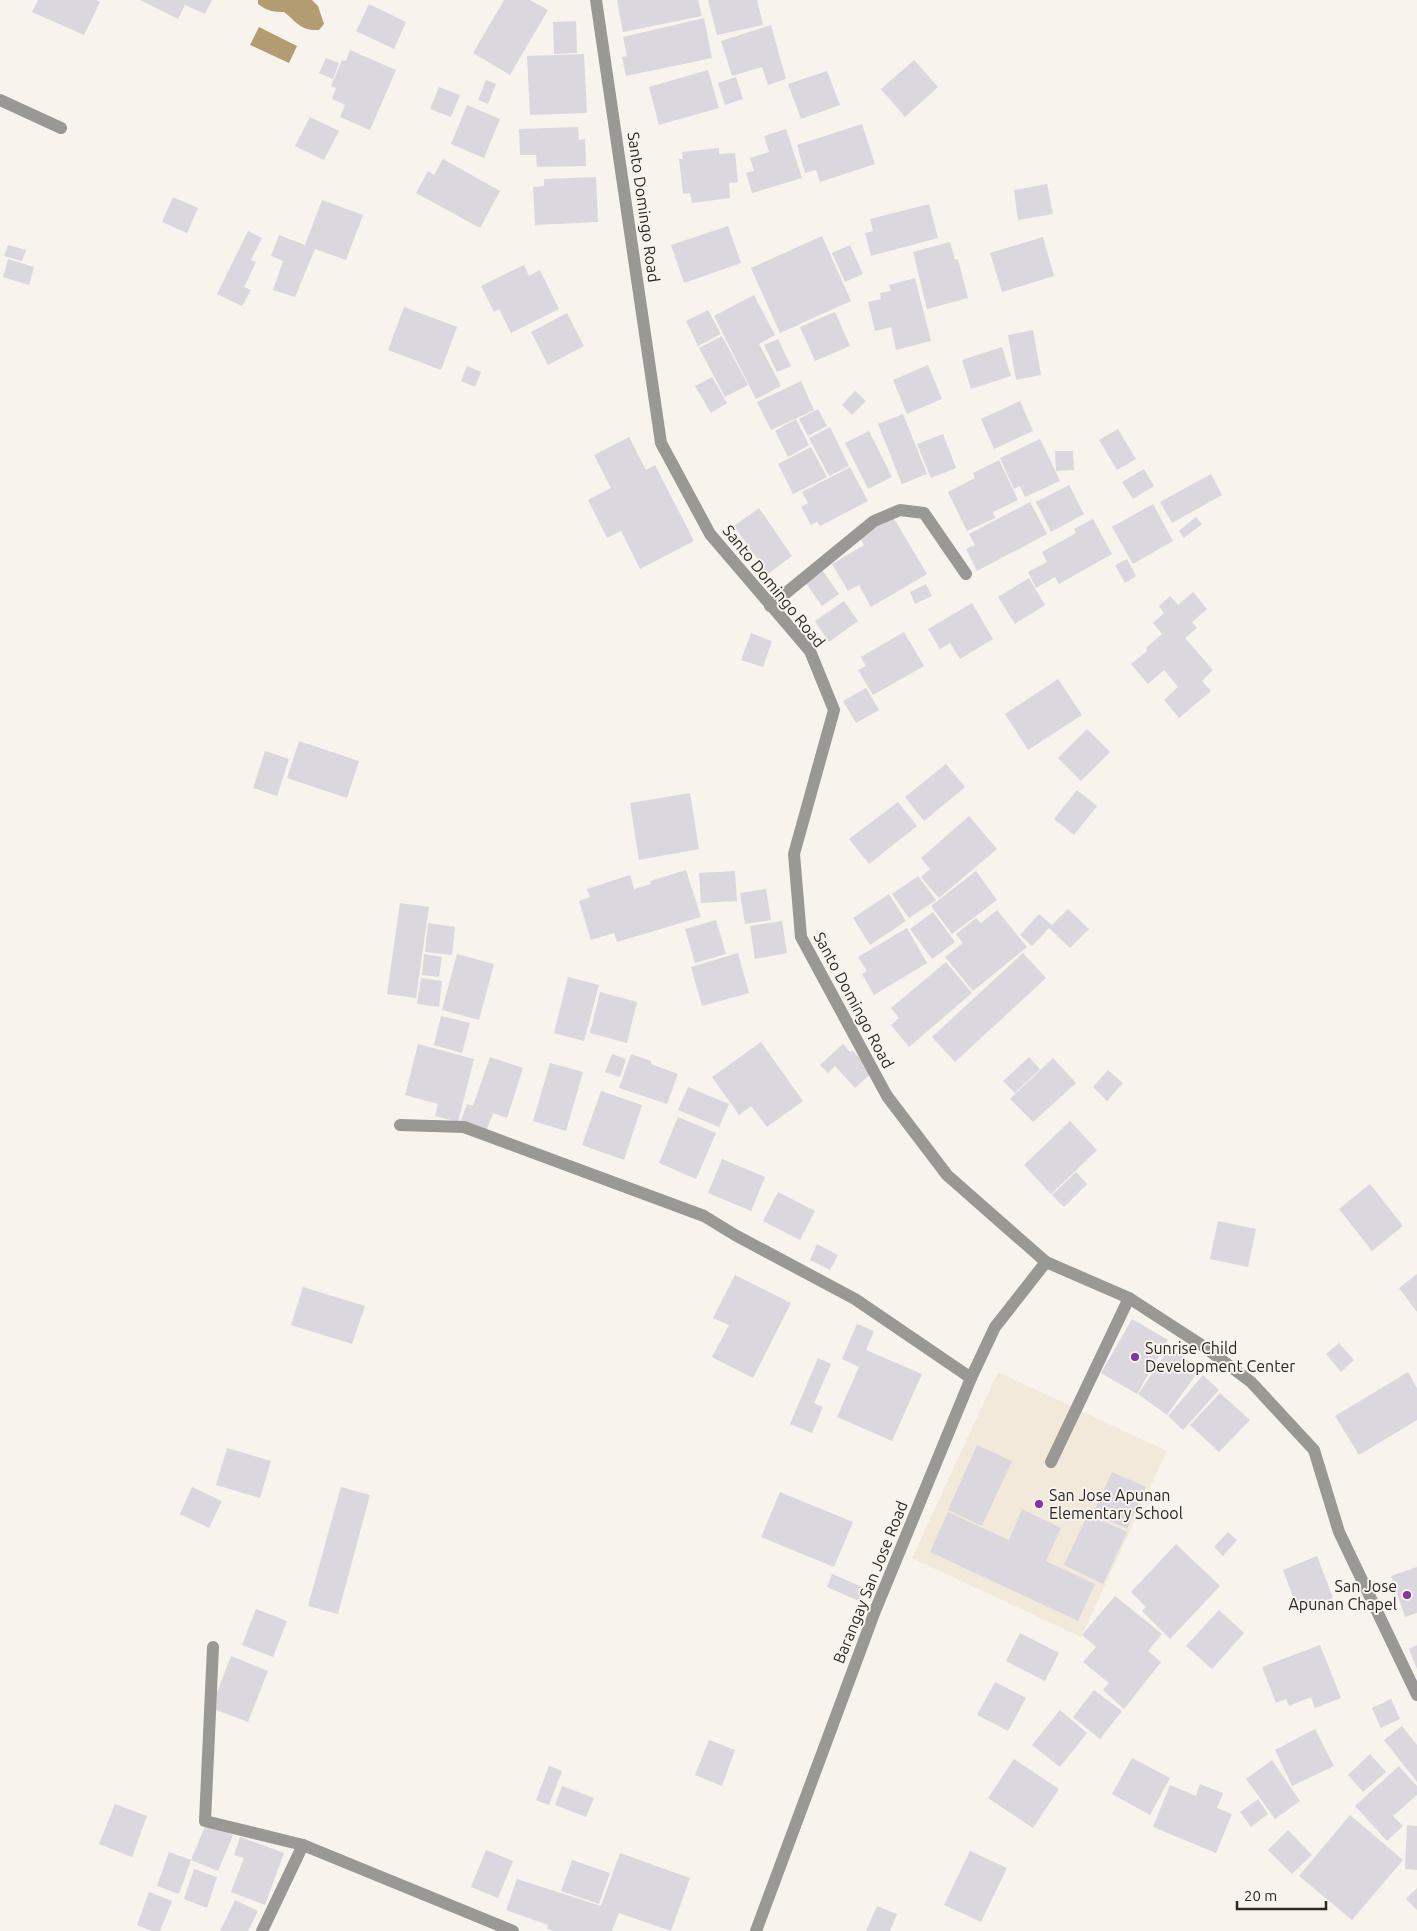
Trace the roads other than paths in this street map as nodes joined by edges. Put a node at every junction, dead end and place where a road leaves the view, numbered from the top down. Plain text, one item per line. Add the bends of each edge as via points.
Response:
1 (596, 0) edge
2 (0, 100) edge
3 (60, 128) dead end
4 (966, 574) dead end
5 (770, 606) junction
6 (400, 1125) dead end
7 (1046, 1262) junction
8 (1129, 1298) junction
9 (971, 1378) junction
10 (1051, 1462) dead end
11 (213, 1647) dead end
12 (1417, 1695) edge
13 (303, 1845) junction
14 (262, 1931) edge
15 (512, 1931) edge
16 (756, 1931) edge

1 - 5 street, Santo Domingo Road via 661,443 710,534
2 - 3 street
4 - 5 street via 924,513 900,510 874,521
5 - 7 street, Santo Domingo Road via 810,651 834,710 794,854 801,937 887,1096 947,1175
6 - 9 street via 464,1127 704,1216 855,1299
7 - 8 street, Santo Domingo Road
7 - 9 street, Barangay San Jose Road via 994,1328
8 - 10 street
8 - 12 street, Santo Domingo Road via 1251,1382 1314,1450 1339,1532
9 - 16 street, Barangay San Jose Road via 875,1611
11 - 13 street via 205,1821
13 - 14 street
13 - 15 street

